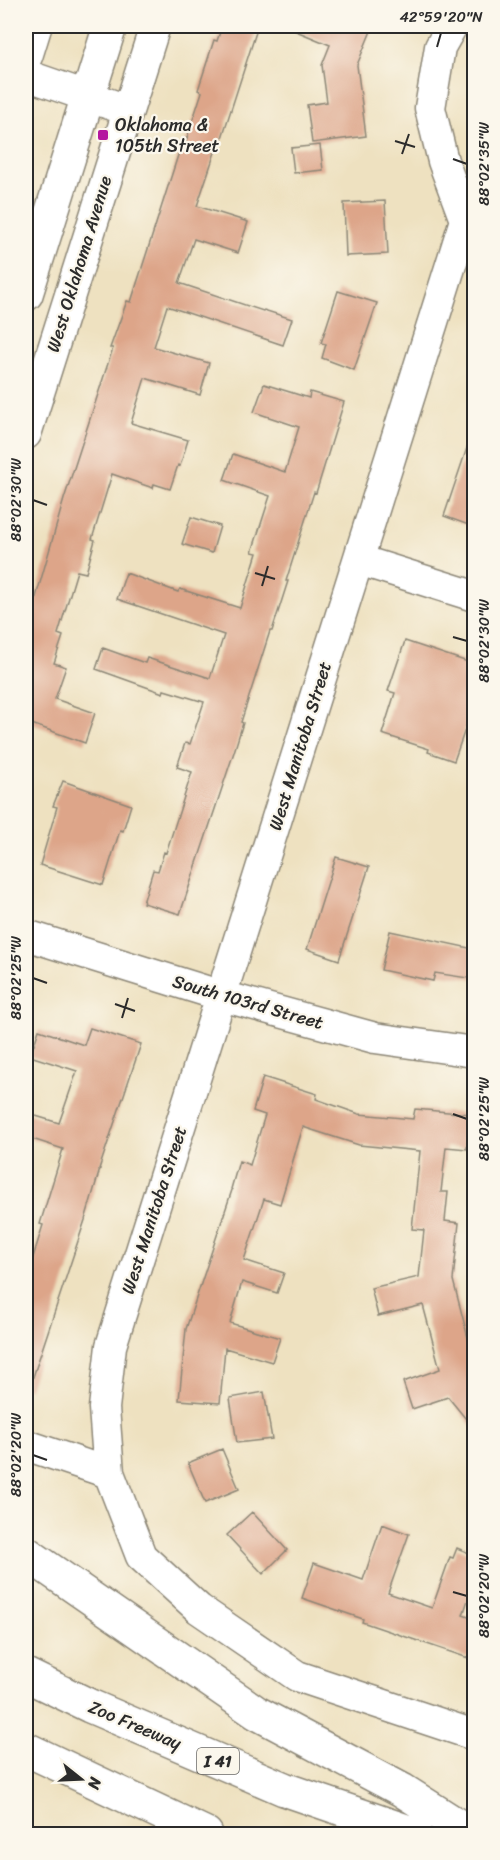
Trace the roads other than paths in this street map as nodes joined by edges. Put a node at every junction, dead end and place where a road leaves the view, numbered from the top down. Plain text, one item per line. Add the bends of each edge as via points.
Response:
1 (35, 26) edge
2 (110, 26) edge
3 (155, 26) edge
4 (452, 26) edge
5 (26, 55) edge
6 (26, 75) edge
7 (88, 96) junction
8 (128, 110) junction
9 (470, 220) edge
10 (26, 294) edge
11 (26, 434) edge
12 (359, 560) junction
13 (474, 596) edge
14 (26, 935) edge
15 (222, 996) junction
16 (474, 1052) edge
17 (26, 1445) edge
18 (109, 1473) junction
19 (26, 1553) edge
20 (26, 1675) edge
21 (474, 1735) edge
22 (26, 1749) edge
23 (206, 1834) edge
24 (415, 1834) edge
25 (471, 1834) edge

1 - 5 main road
2 - 7 main road
3 - 8 street, West Oklahoma Avenue
4 - 9 street, West Manitoba Street via 440,47 430,108 443,161
6 - 7 street
7 - 8 street
7 - 10 main road
8 - 11 street, West Oklahoma Avenue
9 - 12 street, West Manitoba Street
12 - 13 street
12 - 15 street, West Manitoba Street
14 - 15 street, South 103rd Street
15 - 16 street, South 103rd Street via 375,1038
15 - 18 street, West Manitoba Street via 111,1346 104,1408
17 - 18 street
18 - 21 street, West Manitoba Street via 141,1556 199,1609 297,1676
19 - 25 main road via 257,1713 402,1790
20 - 24 main road, Zoo Freeway / I 41 via 284,1789
22 - 23 main road

